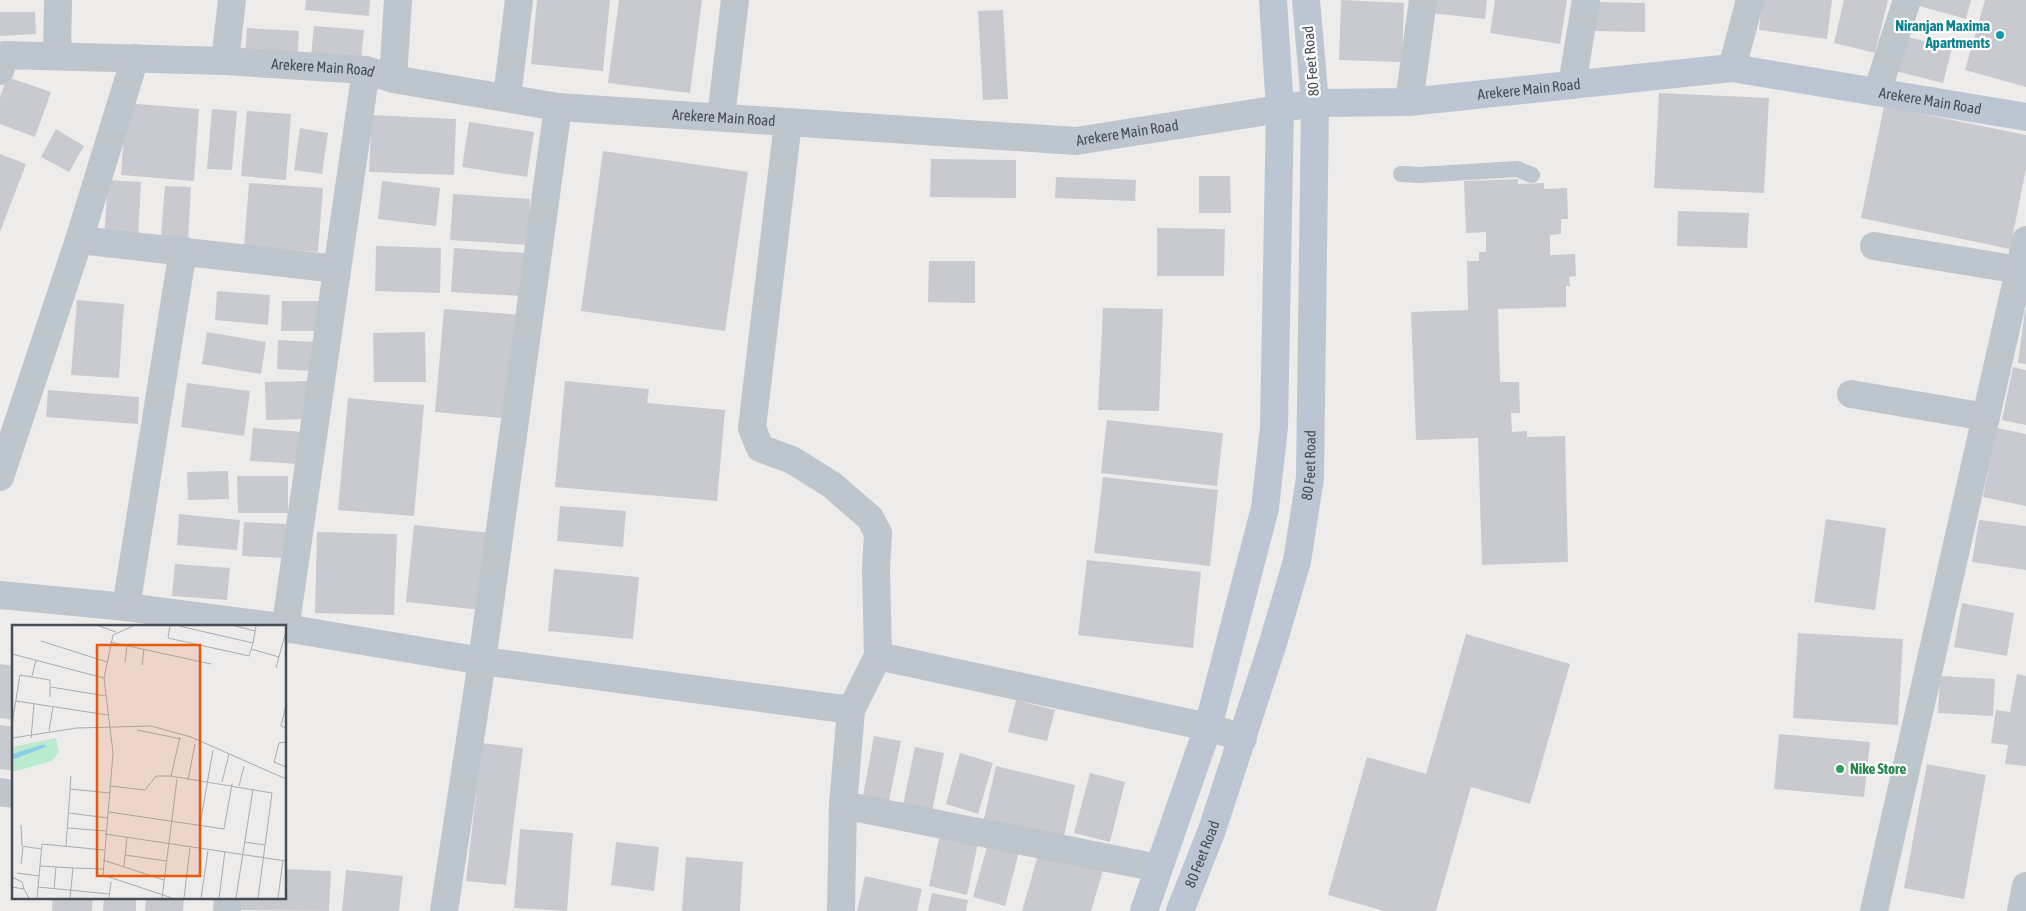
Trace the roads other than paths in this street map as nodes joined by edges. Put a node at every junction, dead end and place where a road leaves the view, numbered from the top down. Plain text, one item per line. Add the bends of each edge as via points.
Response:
1 (58, 0) edge
2 (232, 0) edge
3 (398, 0) edge
4 (519, 0) edge
5 (735, 0) edge
6 (1273, 0) edge
7 (1306, 0) edge
8 (1424, 0) edge
9 (1586, 0) edge
10 (1750, 0) edge
11 (1907, 0) edge
12 (57, 56) junction
13 (135, 58) junction
14 (226, 61) junction
15 (1732, 68) junction
16 (366, 70) junction
17 (0, 71) edge
18 (393, 79) junction
19 (1572, 85) junction
20 (1877, 92) junction
21 (507, 97) junction
22 (1409, 102) junction
23 (1315, 103) junction
24 (558, 107) junction
25 (1280, 109) junction
26 (2026, 117) edge
27 (721, 118) junction
28 (788, 122) junction
29 (1401, 174) dead end
30 (1532, 175) dead end
31 (79, 240) junction
32 (2026, 240) edge
33 (1874, 246) dead end
34 (184, 250) junction
35 (337, 269) junction
36 (2019, 270) junction
37 (1851, 394) dead end
38 (1986, 417) junction
39 (0, 477) edge
40 (1267, 492) junction
41 (1307, 498) junction
42 (0, 595) edge
43 (126, 607) junction
44 (264, 625) edge
45 (285, 625) edge
46 (286, 628) edge
47 (878, 656) junction
48 (482, 661) junction
49 (851, 710) junction
50 (1208, 727) junction
51 (1243, 738) junction
52 (843, 805) junction
53 (1158, 868) junction
54 (2026, 886) edge
55 (228, 898) edge
56 (450, 910) edge
57 (227, 911) edge
58 (841, 911) edge
59 (1144, 911) edge
60 (1180, 911) edge
61 (1874, 911) edge
62 (2021, 911) edge

1 - 12 street
2 - 14 street
3 - 18 street
4 - 21 street
5 - 27 street
6 - 25 main road
7 - 23 main road, 80 Feet Road
8 - 22 street
9 - 19 street
10 - 15 street
11 - 20 street
12 - 13 street, Arekere Main Road
12 - 17 street, Arekere Main Road via 5,55
13 - 14 street, Arekere Main Road
13 - 31 street
14 - 16 street, Arekere Main Road
15 - 19 main road, Arekere Main Road
15 - 20 main road, Arekere Main Road
16 - 18 street, Arekere Main Road
16 - 35 street
18 - 21 street, Arekere Main Road
19 - 22 main road, Arekere Main Road
20 - 26 main road, Arekere Main Road
21 - 24 street, Arekere Main Road
22 - 23 main road, Arekere Main Road
23 - 25 main road, Arekere Main Road
23 - 41 main road, 80 Feet Road via 1312,440
24 - 27 street, Arekere Main Road
24 - 48 street
25 - 28 street, Arekere Main Road via 1076,142
25 - 40 main road via 1274,427
27 - 28 street, Arekere Main Road
28 - 47 street via 752,428 760,448 792,460 832,485 870,518 878,533
29 - 30 lane via 1517,169
31 - 34 street
31 - 39 street
32 - 36 street
33 - 36 street
34 - 35 street
34 - 43 street
35 - 45 street
36 - 38 street
37 - 38 street
38 - 61 street
40 - 41 main road
40 - 50 main road
41 - 51 main road, 80 Feet Road via 1297,561
42 - 43 street
43 - 44 street
46 - 48 street
47 - 49 street
47 - 50 street
48 - 49 street
48 - 56 street
49 - 52 street
50 - 51 street
50 - 53 main road
51 - 60 main road, 80 Feet Road
52 - 53 street
52 - 58 street
53 - 59 main road
54 - 62 street
55 - 57 street

